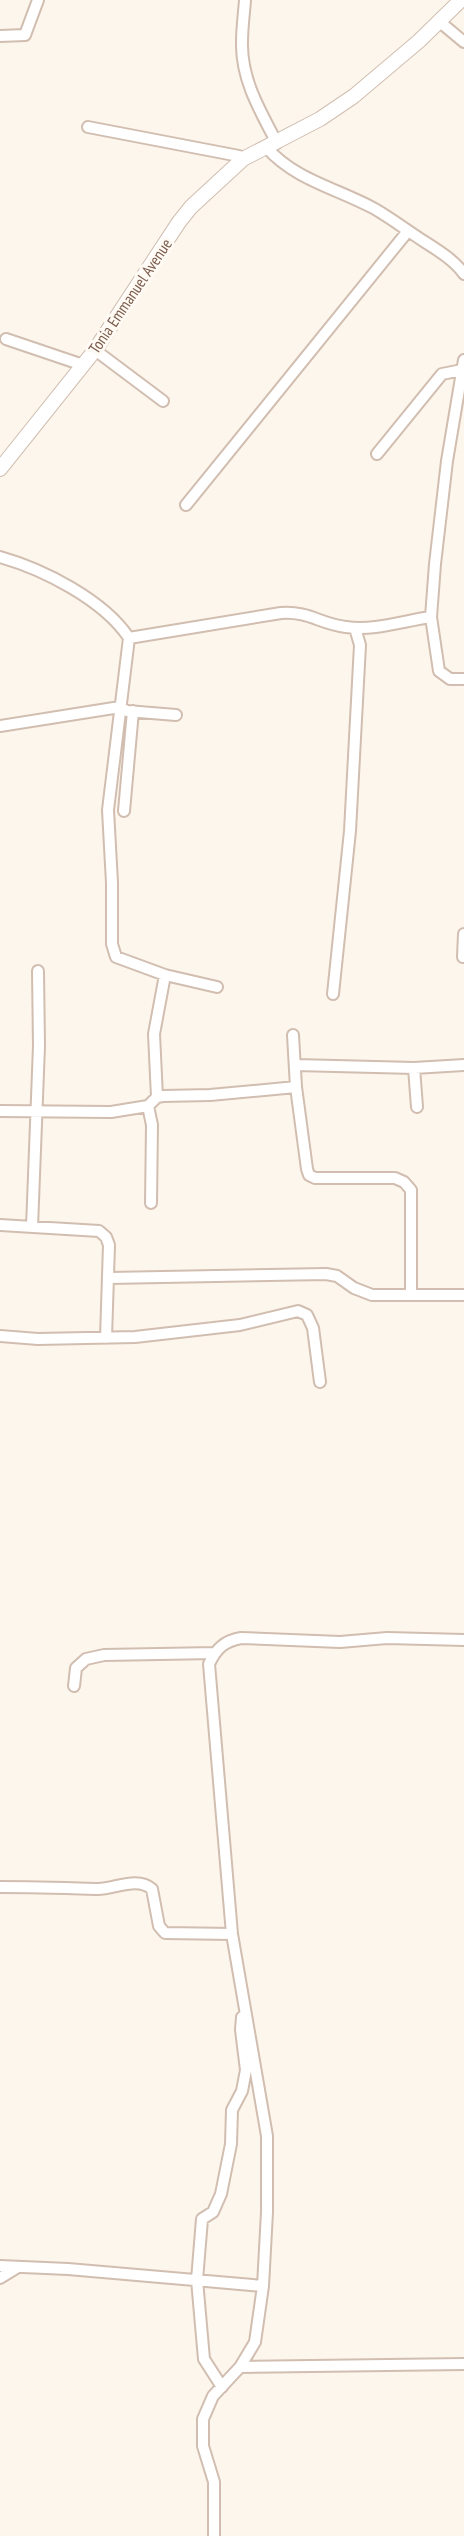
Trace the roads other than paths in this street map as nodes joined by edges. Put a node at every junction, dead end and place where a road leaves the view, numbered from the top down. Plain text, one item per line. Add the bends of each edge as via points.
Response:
1 (38, 0) edge
2 (245, 0) edge
3 (461, 0) edge
4 (440, 22) junction
5 (0, 36) edge
6 (464, 42) edge
7 (88, 127) dead end
8 (272, 145) junction
9 (243, 159) junction
10 (408, 231) junction
11 (463, 268) edge
12 (6, 339) dead end
13 (95, 350) junction
14 (83, 365) junction
15 (463, 365) edge
16 (163, 401) dead end
17 (377, 454) dead end
18 (0, 469) edge
19 (186, 505) dead end
20 (0, 557) edge
21 (430, 617) junction
22 (355, 628) junction
23 (129, 638) junction
24 (464, 679) edge
25 (120, 707) junction
26 (133, 711) junction
27 (176, 715) dead end
28 (0, 726) edge
29 (124, 811) dead end
30 (464, 934) edge
31 (463, 957) edge
32 (38, 971) dead end
33 (165, 975) junction
34 (217, 987) dead end
35 (333, 994) dead end
36 (293, 1035) dead end
37 (296, 1065) junction
38 (464, 1065) edge
39 (414, 1068) junction
40 (296, 1087) junction
41 (157, 1097) junction
42 (148, 1106) junction
43 (417, 1107) dead end
44 (0, 1111) edge
45 (37, 1111) junction
46 (151, 1203) dead end
47 (0, 1225) edge
48 (32, 1227) junction
49 (109, 1278) junction
50 (411, 1294) junction
51 (464, 1294) edge
52 (0, 1336) edge
53 (106, 1338) junction
54 (320, 1382) dead end
55 (464, 1640) edge
56 (215, 1653) junction
57 (74, 1686) dead end
58 (0, 1887) edge
59 (232, 1934) junction
60 (243, 2000) junction
61 (0, 2266) edge
62 (18, 2267) junction
63 (0, 2278) edge
64 (197, 2280) junction
65 (262, 2286) junction
66 (464, 2364) edge
67 (240, 2367) junction
68 (222, 2386) junction
69 (214, 2536) edge

1 - 5 street via 25,35
2 - 8 street via 241,43 245,75
3 - 4 street, Tonia Emmanuel Avenue
4 - 6 street
4 - 8 street, Tonia Emmanuel Avenue via 354,96
7 - 9 street
8 - 9 street, Tonia Emmanuel Avenue
8 - 10 street via 281,163 375,209
9 - 13 street, Tonia Emmanuel Avenue via 179,222
10 - 11 street
10 - 19 street
12 - 14 street
13 - 14 street, Tonia Emmanuel Avenue
13 - 16 street
14 - 18 street, Tonia Emmanuel Avenue
15 - 17 street via 442,374
15 - 21 street via 442,500
20 - 23 street via 58,581 118,623
21 - 22 street
21 - 24 street via 439,671 450,679
22 - 23 street via 293,612
22 - 35 street via 360,645 350,831
23 - 25 street
25 - 26 street
25 - 28 street
25 - 33 street via 108,810 112,952
26 - 27 street
26 - 29 street
30 - 31 street
32 - 45 street
33 - 34 street
33 - 41 street via 154,1034
36 - 37 street
37 - 39 street
37 - 40 street
38 - 39 street
39 - 43 street
40 - 41 street
40 - 50 street via 309,1175 395,1178 411,1190
41 - 42 street
42 - 45 street via 111,1112
42 - 46 street via 152,1125
44 - 45 street
45 - 48 street
47 - 48 street
48 - 49 street via 99,1231 110,1245
49 - 50 street via 326,1274 372,1295
49 - 53 street
50 - 51 street
52 - 53 street
53 - 54 street via 240,1325 298,1311 307,1315 313,1328
55 - 56 street via 387,1638 340,1642 241,1638 230,1640
56 - 57 street via 104,1655 86,1659 76,1668
56 - 59 street via 209,1664
58 - 59 street via 97,1889 143,1884 152,1889 159,1926 165,1933
59 - 60 street
60 - 64 street via 241,2030 246,2070 242,2091 232,2110 231,2144 221,2194 213,2212 202,2219
60 - 65 street via 267,2136
61 - 62 street
62 - 63 street
62 - 64 street
64 - 65 street
64 - 68 street via 204,2359
65 - 67 street via 255,2342
66 - 67 street
67 - 68 street
68 - 69 street via 213,2396 204,2419 202,2446 214,2482

